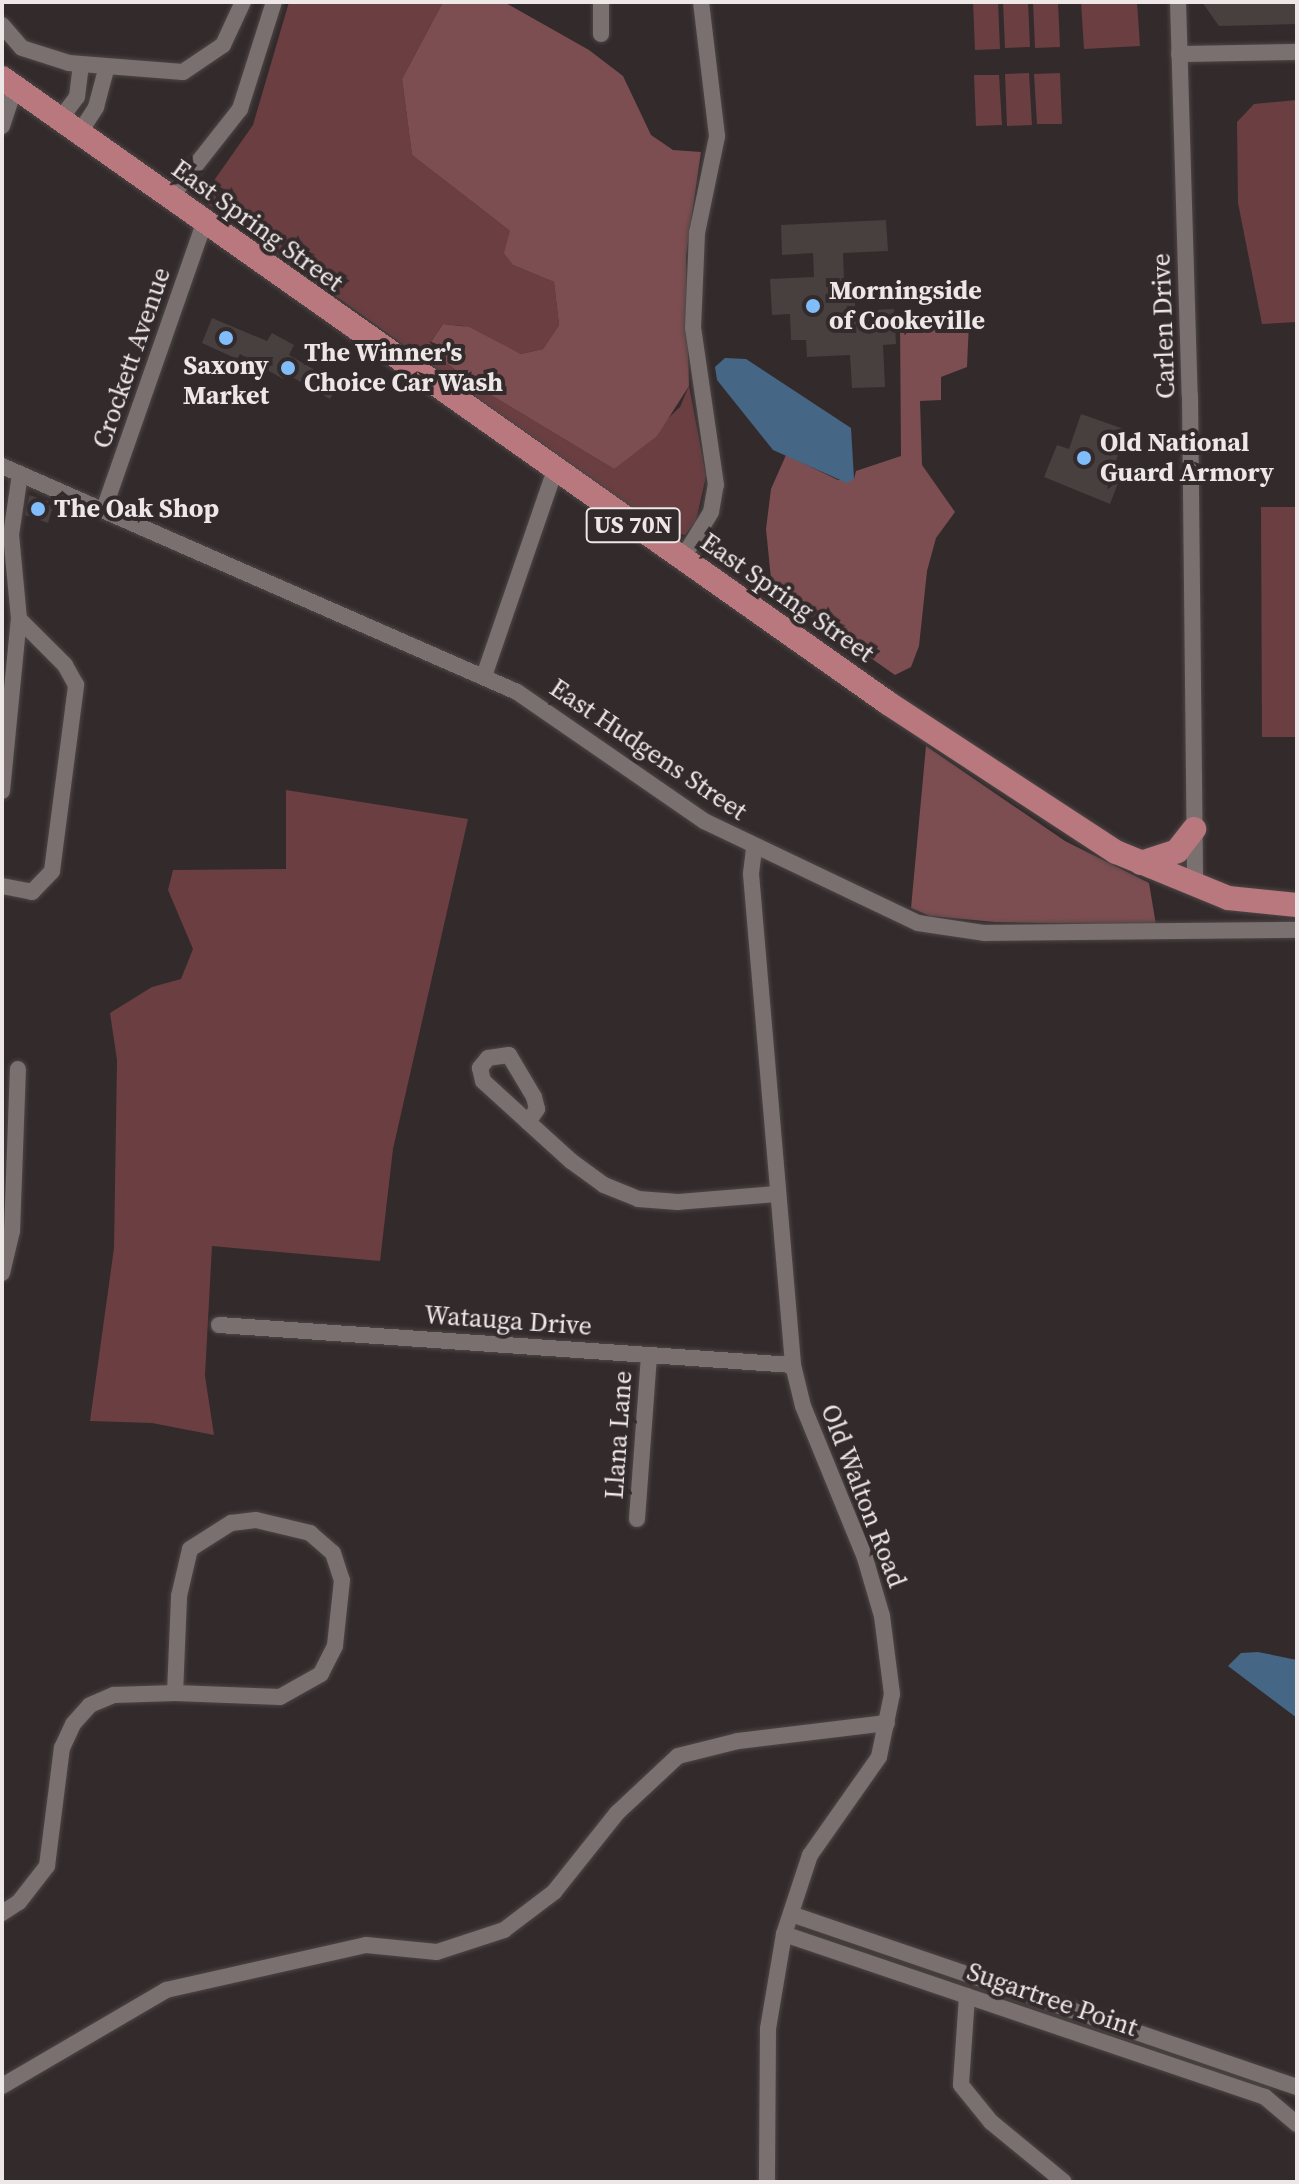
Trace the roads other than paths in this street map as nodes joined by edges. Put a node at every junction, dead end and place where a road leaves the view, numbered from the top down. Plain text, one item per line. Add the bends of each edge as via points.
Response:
1 (243, 2) edge
2 (274, 2) edge
3 (601, 2) edge
4 (701, 2) edge
5 (1178, 2) edge
6 (2, 25) edge
7 (601, 34) dead end
8 (1297, 52) edge
9 (1179, 54) junction
10 (81, 65) junction
11 (106, 70) junction
12 (8, 82) edge
13 (71, 125) junction
14 (2, 126) edge
15 (170, 198) junction
16 (204, 224) junction
17 (2, 466) edge
18 (555, 470) junction
19 (20, 474) junction
20 (104, 509) junction
21 (682, 559) junction
22 (19, 619) junction
23 (484, 676) junction
24 (2, 791) edge
25 (1194, 829) junction
26 (754, 849) junction
27 (1141, 863) junction
28 (2, 886) edge
29 (1195, 888) junction
30 (1297, 905) edge
31 (1297, 930) edge
32 (18, 1069) dead end
33 (528, 1122) dead end
34 (778, 1194) junction
35 (2, 1273) edge
36 (219, 1325) dead end
37 (649, 1355) junction
38 (793, 1365) junction
39 (637, 1519) dead end
40 (175, 1693) junction
41 (887, 1723) junction
42 (2, 1913) edge
43 (791, 1914) junction
44 (784, 1934) junction
45 (967, 1996) junction
46 (2, 2086) edge
47 (1297, 2087) edge
48 (1297, 2124) edge
49 (767, 2182) edge
50 (1064, 2182) edge

1 - 11 street via 223,45 191,70
2 - 15 street via 240,109
3 - 7 street
4 - 21 street via 717,136 697,233 693,328 716,485 711,512
5 - 9 street, Carlen Drive
6 - 10 street via 22,48
8 - 9 street
9 - 25 street, Carlen Drive via 1189,325
10 - 11 street
10 - 13 street
11 - 13 street via 96,107
12 - 13 main road, East Spring Street / US 70N
12 - 14 street
13 - 15 main road, East Spring Street / US 70N
15 - 16 main road, East Spring Street / US 70N
16 - 18 main road, East Spring Street / US 70N
16 - 20 street, Crockett Avenue
17 - 19 street, East Hudgens Street
18 - 21 main road, East Spring Street / US 70N
18 - 23 street
19 - 20 street, East Hudgens Street
19 - 22 street via 11,535
20 - 23 street, East Hudgens Street
21 - 27 main road, East Spring Street / US 70N via 888,703
22 - 24 street
22 - 28 street via 65,665 76,685 52,871 32,892
23 - 26 street, East Hudgens Street
25 - 27 main road via 1177,851
25 - 29 street, Carlen Drive
26 - 31 street, East Hudgens Street via 918,923 985,933
26 - 34 street, Old Walton Road
27 - 29 main road, East Spring Street / US 70N
29 - 30 main road, East Spring Street / US 70N
32 - 35 street via 12,1231
33 - 34 street via 604,1185 638,1199
34 - 38 street, Old Walton Road
36 - 37 street, Watauga Drive
37 - 38 street, Watauga Drive
37 - 39 street, Llana Lane
38 - 41 street, Old Walton Road via 803,1406 882,1616 892,1694
40 - 40 street via 280,1697 321,1674 343,1614 342,1580 333,1553 310,1533 256,1520 231,1523 190,1549 179,1596
40 - 42 street via 114,1695 90,1705 73,1724 62,1748 47,1866 19,1902
41 - 43 street, Old Walton Road via 879,1757 810,1855
41 - 46 street via 738,1741 678,1756 617,1813 554,1892 504,1930 437,1952 366,1945 166,1990
43 - 44 street, Old Walton Road
43 - 47 street, Sugartree Point
44 - 45 street, Sugartree Point
44 - 49 street, Old Walton Road via 768,2029
45 - 48 street, Sugartree Point via 1265,2097
45 - 50 street via 961,2085 991,2122

